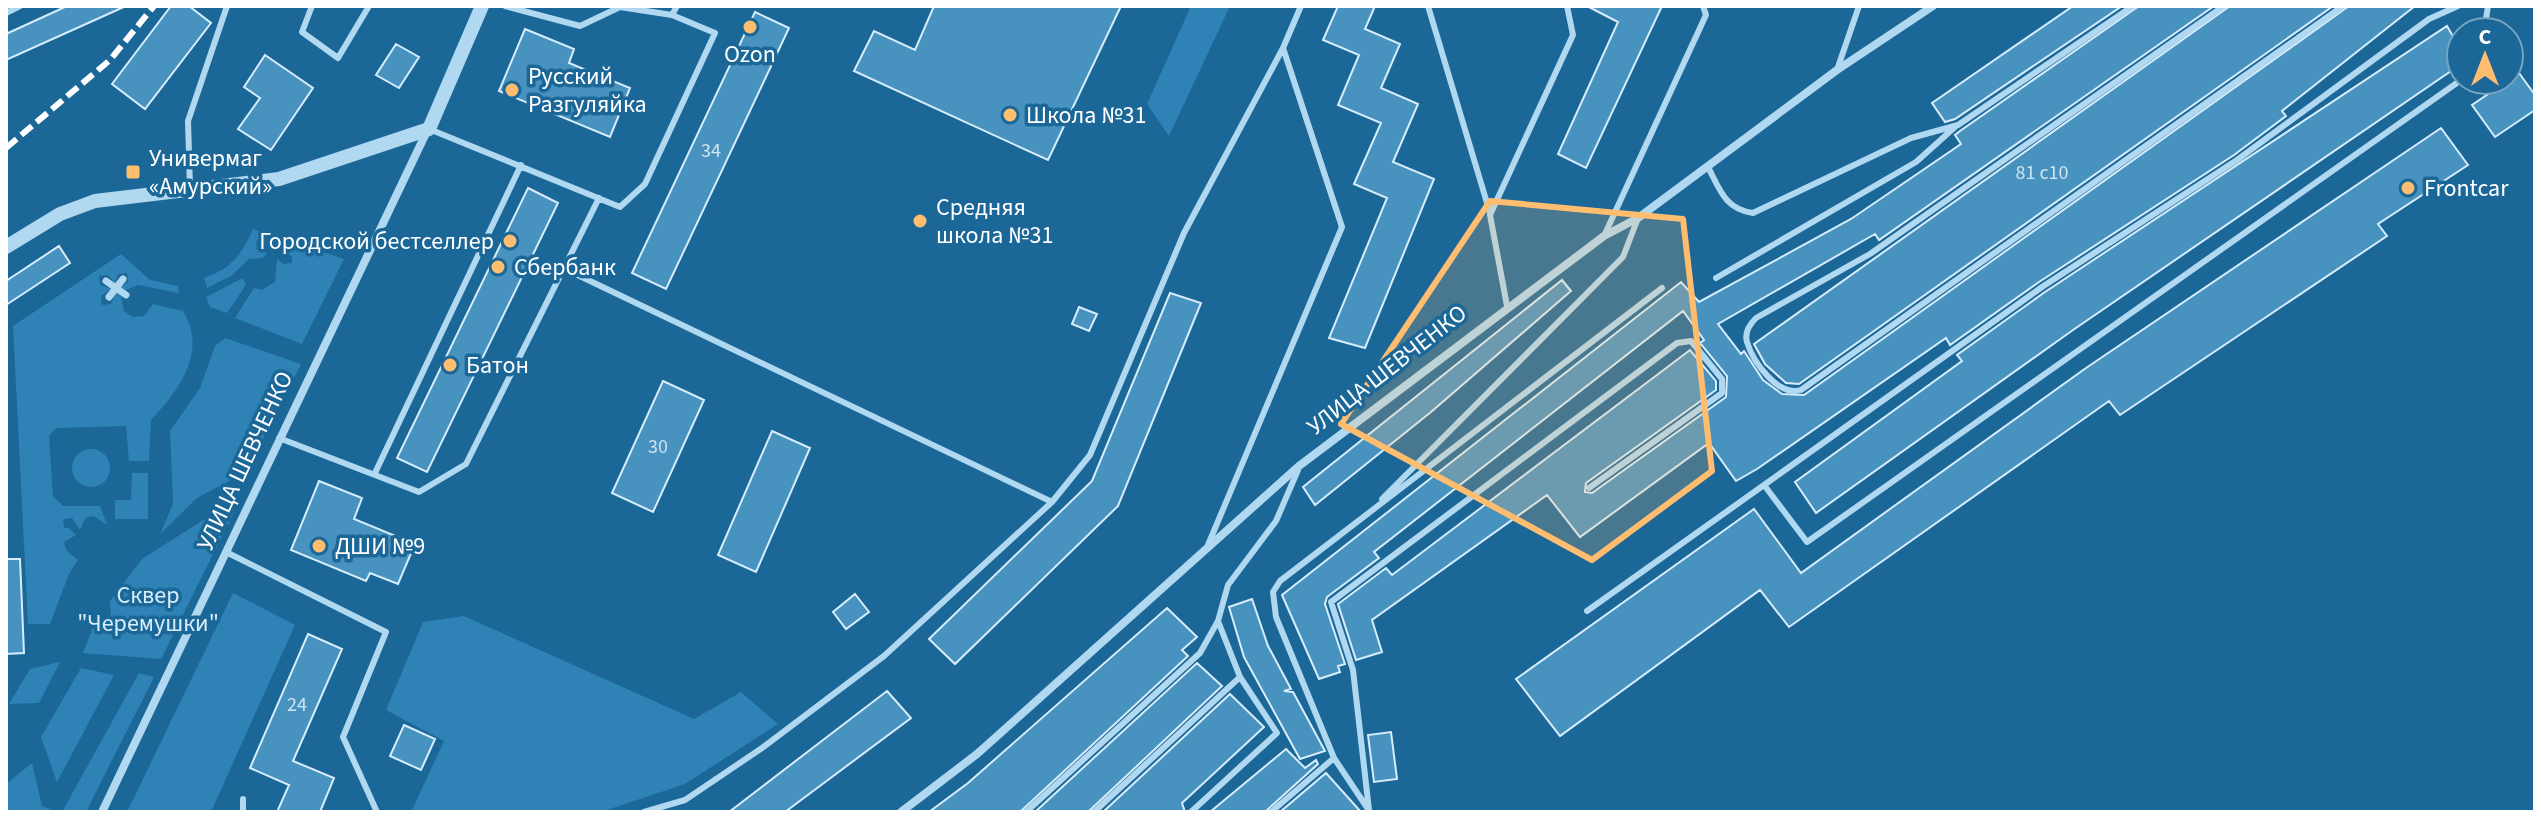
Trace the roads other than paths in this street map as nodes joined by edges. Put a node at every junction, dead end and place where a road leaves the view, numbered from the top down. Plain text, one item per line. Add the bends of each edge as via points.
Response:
1 (20, 6) edge
2 (227, 6) edge
3 (312, 6) edge
4 (369, 6) edge
5 (482, 6) edge
6 (505, 6) edge
7 (677, 6) edge
8 (1301, 6) edge
9 (1428, 6) edge
10 (1567, 6) edge
11 (1703, 6) edge
12 (1710, 6) edge
13 (1859, 6) edge
14 (1933, 6) edge
15 (2133, 6) edge
16 (2224, 6) edge
17 (2343, 6) edge
18 (2458, 6) edge
19 (6, 13) edge
20 (672, 15) junction
21 (1706, 15) junction
22 (1283, 48) junction
23 (1837, 70) junction
24 (2445, 91) edge
25 (1958, 125) junction
26 (429, 129) junction
27 (521, 165) junction
28 (1708, 167) junction
29 (190, 190) junction
30 (599, 198) junction
31 (1490, 215) junction
32 (1638, 218) junction
33 (1604, 236) junction
34 (6, 247) edge
35 (565, 269) junction
36 (1716, 278) dead end
37 (123, 279) dead end
38 (106, 281) dead end
39 (115, 288) junction
40 (1662, 288) dead end
41 (126, 295) dead end
42 (109, 297) dead end
43 (1507, 306) junction
44 (279, 438) junction
45 (1299, 466) junction
46 (375, 473) junction
47 (1764, 485) junction
48 (1589, 488) dead end
49 (1052, 502) junction
50 (1365, 516) junction
51 (1208, 545) junction
52 (228, 553) junction
53 (1587, 611) dead end
54 (1218, 621) junction
55 (1240, 677) junction
56 (1334, 758) junction
57 (243, 799) dead end
58 (1368, 811) edge
59 (102, 812) edge
60 (243, 812) edge
61 (377, 812) edge
62 (644, 812) edge
63 (901, 812) edge
64 (1026, 812) edge
65 (1094, 812) edge
66 (1191, 812) edge
67 (1271, 812) edge

1 - 19 lane
2 - 29 lane via 188,121
3 - 4 lane via 302,32 338,58
5 - 26 street, УЛИЦА ШЕВЧЕНКО
6 - 20 lane via 580,26 620,7
7 - 20 lane
8 - 22 lane
9 - 31 lane
10 - 31 lane via 1573,35
11 - 21 lane
12 - 21 lane
13 - 23 lane
14 - 23 street, УЛИЦА ШЕВЧЕНКО
15 - 25 lane
16 - 17 lane via 1870,254 1756,318 1746,341 1776,387 1791,393 1801,390
18 - 47 lane via 2429,19 2237,160 2042,287
20 - 30 lane via 715,33 645,184 620,207
21 - 33 lane
22 - 49 lane via 1184,233 1090,455
22 - 51 lane via 1342,227
23 - 28 street, УЛИЦА ШЕВЧЕНКО
24 - 47 lane via 1807,542
25 - 28 lane via 1911,138 1753,213 1729,205
25 - 36 lane via 1916,162
26 - 27 lane
26 - 29 street via 279,179
26 - 44 street, УЛИЦА ШЕВЧЕНКО
27 - 30 lane
27 - 46 lane
28 - 32 street, УЛИЦА ШЕВЧЕНКО
29 - 34 street via 95,201 60,214
30 - 35 lane
31 - 43 lane
32 - 33 street, УЛИЦА ШЕВЧЕНКО
32 - 50 lane via 1623,257
33 - 43 street, УЛИЦА ШЕВЧЕНКО
35 - 46 lane via 466,464 419,492
35 - 49 lane
37 - 39 street
38 - 39 street
39 - 41 street
39 - 42 street
40 - 50 lane
43 - 45 street, УЛИЦА ШЕВЧЕНКО
44 - 46 lane
44 - 52 street, УЛИЦА ШЕВЧЕНКО
45 - 51 street, УЛИЦА ШЕВЧЕНКО
45 - 54 lane via 1276,521 1228,585
47 - 53 lane
48 - 58 lane via 1722,393 1722,379 1691,341 1677,343 1331,602 1353,670
49 - 62 lane via 884,656 685,800
50 - 56 lane via 1280,581 1273,592 1276,617
51 - 63 street, УЛИЦА ШЕВЧЕНКО via 977,754
52 - 59 street, УЛИЦА ШЕВЧЕНКО
52 - 61 lane via 386,632 343,737
54 - 55 lane
54 - 64 lane via 1200,653
55 - 65 lane
55 - 66 lane via 1277,733
56 - 58 lane
56 - 67 lane
57 - 60 lane

